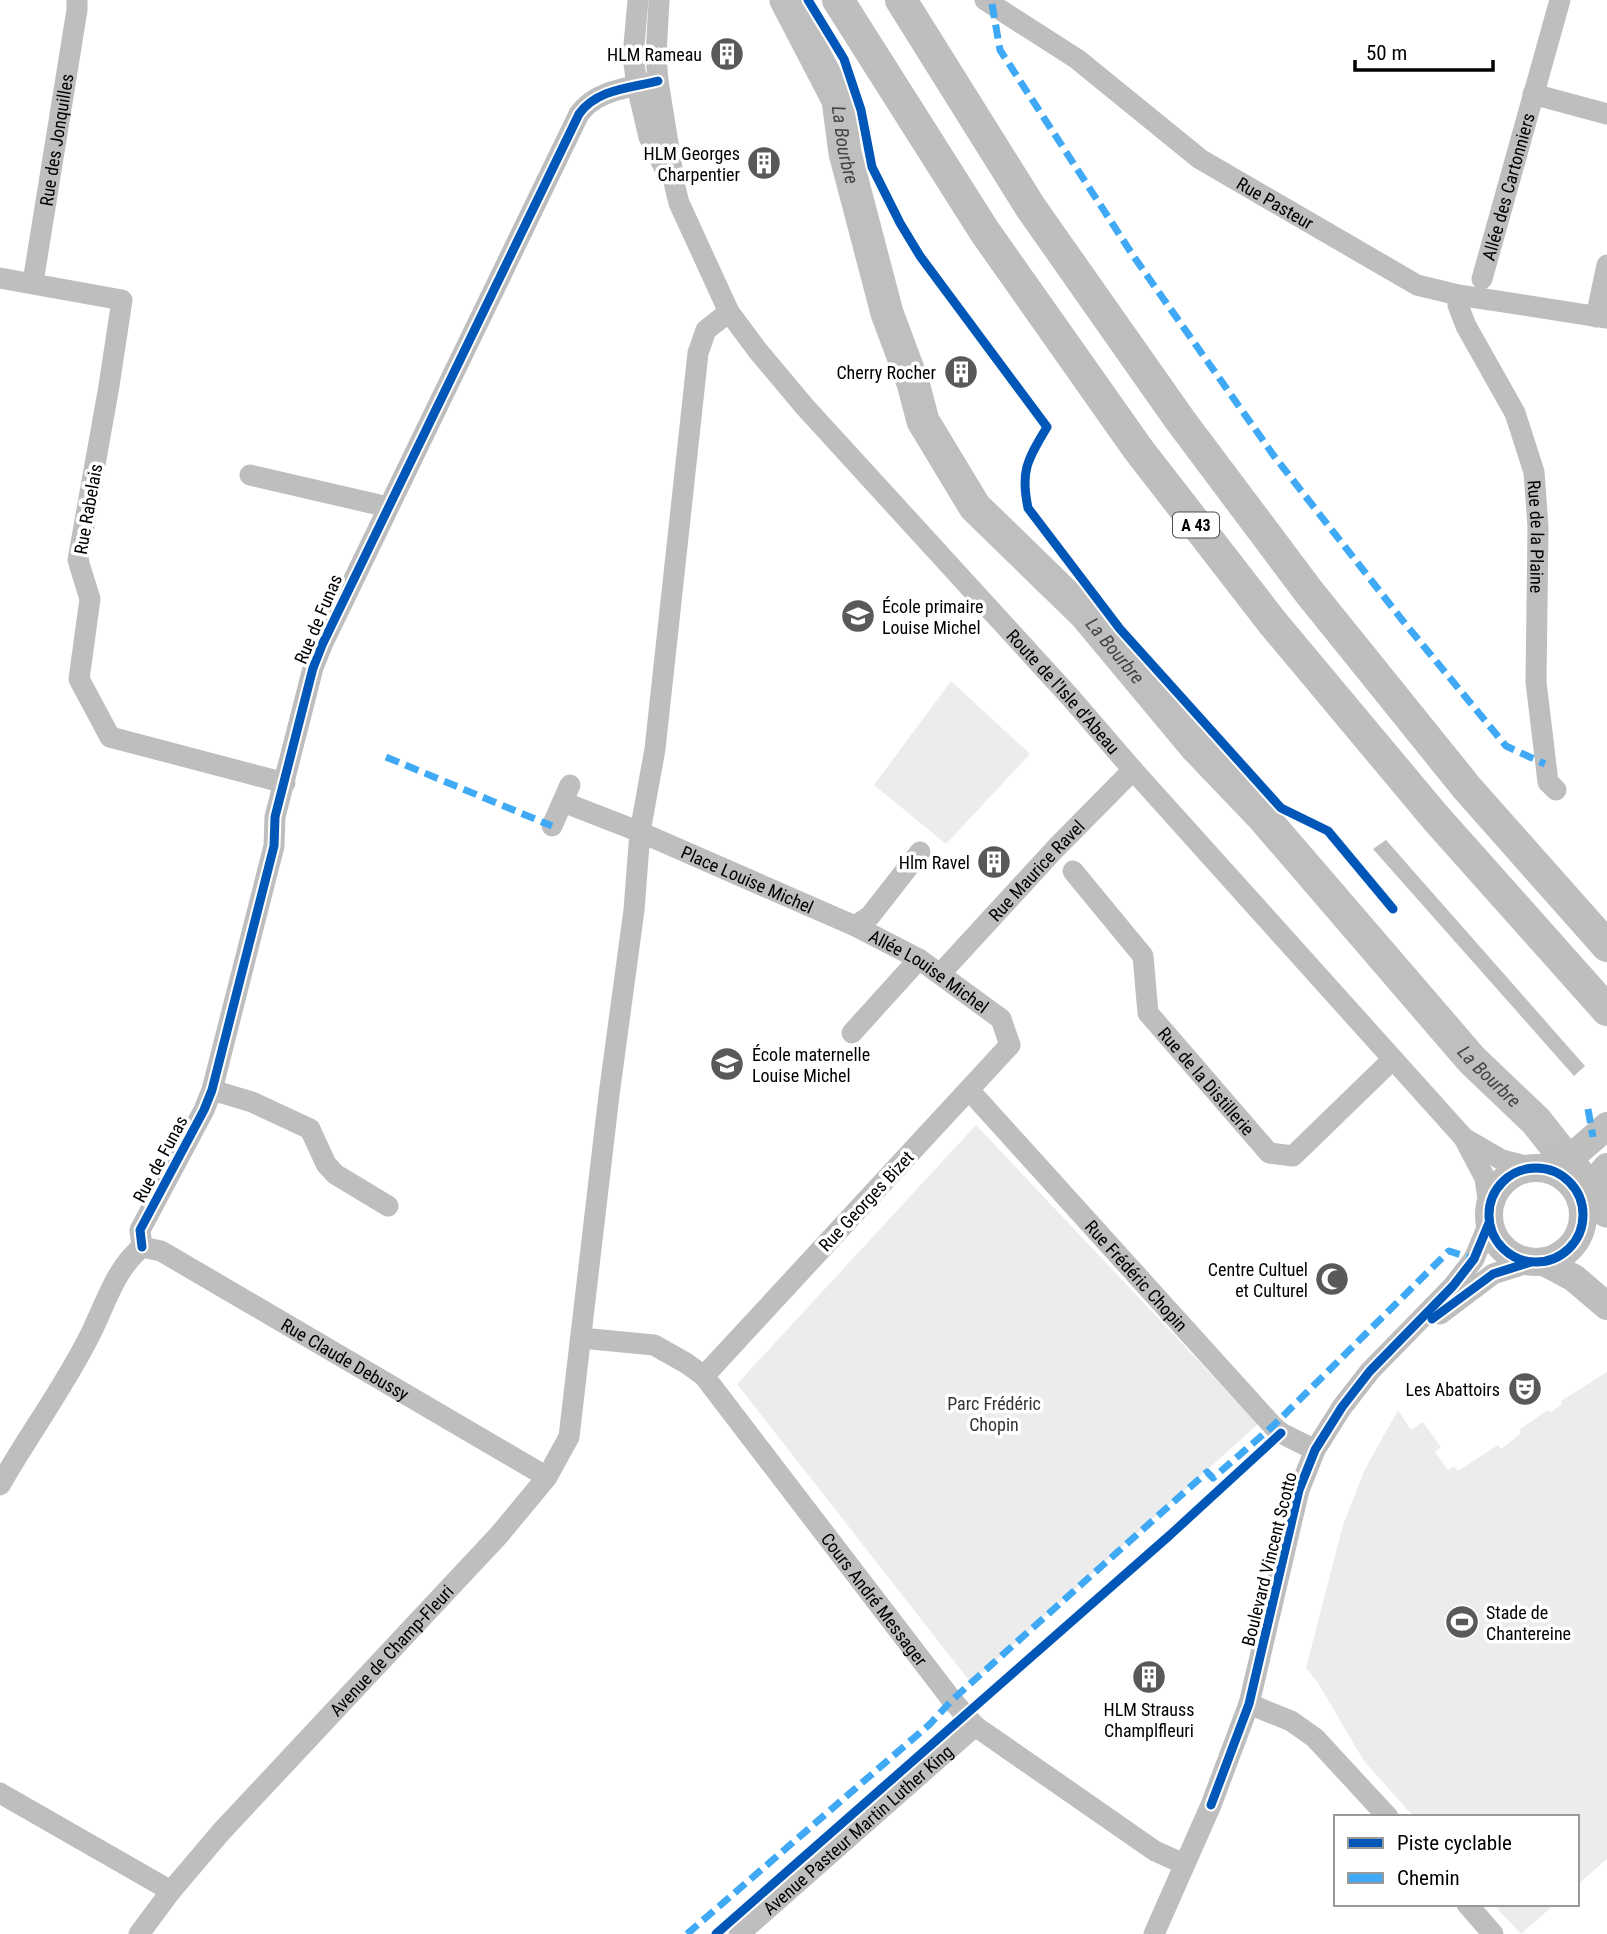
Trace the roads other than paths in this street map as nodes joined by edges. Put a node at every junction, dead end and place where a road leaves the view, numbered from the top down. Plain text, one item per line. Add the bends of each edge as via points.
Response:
1 (77, 0) edge
2 (638, 0) edge
3 (659, 0) edge
4 (838, 0) edge
5 (901, 0) edge
6 (985, 0) edge
7 (1560, 0) edge
8 (647, 83) junction
9 (1532, 94) junction
10 (1607, 114) edge
11 (1607, 265) edge
12 (0, 278) edge
13 (1482, 279) dead end
14 (33, 282) junction
15 (1458, 295) junction
16 (729, 312) junction
17 (1601, 317) edge
18 (250, 475) dead end
19 (388, 507) junction
20 (1133, 770) junction
21 (285, 783) junction
22 (1556, 790) dead end
23 (552, 826) dead end
24 (640, 832) junction
25 (920, 852) dead end
26 (1073, 871) dead end
27 (855, 926) junction
28 (1607, 946) edge
29 (919, 959) junction
30 (941, 973) junction
31 (1607, 1010) edge
32 (1001, 1019) joint
33 (852, 1033) dead end
34 (1393, 1059) junction
35 (212, 1090) junction
36 (969, 1090) junction
37 (1607, 1126) edge
38 (1464, 1138) junction
39 (1552, 1163) junction
40 (1593, 1182) edge
41 (388, 1206) dead end
42 (1489, 1214) junction
43 (1577, 1241) junction
44 (142, 1247) junction
45 (1537, 1262) junction
46 (1607, 1293) edge
47 (1607, 1306) edge
48 (581, 1338) junction
49 (1398, 1343) junction
50 (704, 1376) junction
51 (1315, 1450) junction
52 (547, 1476) junction
53 (0, 1485) edge
54 (1249, 1704) junction
55 (975, 1726) junction
56 (0, 1793) edge
57 (1386, 1815) edge
58 (1184, 1864) junction
59 (171, 1891) junction
60 (1469, 1906) edge
61 (139, 1934) edge
62 (739, 1934) edge
63 (1154, 1934) edge
64 (1493, 1934) edge

1 - 14 street, Rue des Jonquilles
2 - 8 street via 633,56
3 - 8 street via 656,56
4 - 31 highway, A 43 via 985,232 1138,449 1272,622 1426,807
5 - 28 highway, A 43 via 1031,208 1180,420 1309,592 1467,788
6 - 15 street, Rue Pasteur via 1094,72 1200,159 1417,285
7 - 9 street, Allée des Cartonniers
8 - 16 street, Route de l'Isle d'Abeau via 649,137
8 - 19 street, Rue de Funas via 597,97 579,114
9 - 10 street, Allée des Cartonniers
9 - 13 street, Allée des Cartonniers
11 - 17 street
12 - 14 street, Rue Rabelais
14 - 21 street, Rue Rabelais via 122,300 78,560 90,599 79,679 110,737
15 - 17 street, Rue Pasteur
15 - 22 street, Rue de la Plaine via 1466,326 1515,413 1534,472 1536,682 1548,782
16 - 20 street, Route de l'Isle d'Abeau via 805,407
16 - 24 street, Avenue de Champ-Fleuri via 706,330 698,353 655,749
18 - 19 street
19 - 21 street, Rue de Funas via 313,668
20 - 30 street, Rue Maurice Ravel
20 - 34 street, Route de l'Isle d'Abeau
21 - 35 street, Rue de Funas via 275,817 274,846
23 - 24 street, Place Louise Michel via 566,793
24 - 27 street, Place Louise Michel
24 - 48 street, Avenue de Champ-Fleuri
25 - 27 street via 870,916
26 - 34 street, Rue de la Distillerie via 1143,956 1148,1013 1269,1153 1293,1156
27 - 29 street, Allée Louise Michel
29 - 30 street, Allée Louise Michel
29 - 33 street
30 - 32 street, Allée Louise Michel
32 - 36 street, Rue Georges Bizet via 1010,1045
34 - 38 street, Route de l'Isle d'Abeau
35 - 41 street via 252,1102 310,1129 335,1174
35 - 44 street, Rue de Funas via 140,1230
36 - 50 street, Rue Georges Bizet
36 - 51 street, Rue Frédéric Chopin via 1273,1426
37 - 39 main road
38 - 39 street, Route de l'Isle d'Abeau via 1502,1160
38 - 42 street, Route de l'Isle d'Abeau via 1485,1178
39 - 40 main road via 1573,1184
39 - 42 main road via 1516,1171 1503,1180 1494,1192
40 - 43 main road
42 - 45 main road via 1494,1237 1503,1250
42 - 49 street, Boulevard Vincent Scotto via 1474,1259
43 - 45 main road via 1557,1258
43 - 46 main road
44 - 52 street, Rue Claude Debussy via 161,1251
44 - 53 street, Rue de Funas via 122,1269 91,1332
45 - 47 main road via 1574,1278
45 - 49 street, Boulevard Vincent Scotto via 1493,1275
48 - 50 street, Cours André Messager via 654,1345
48 - 52 street, Avenue de Champ-Fleuri via 569,1437
49 - 51 street, Boulevard Vincent Scotto via 1349,1398
50 - 55 street, Cours André Messager
51 - 54 street, Boulevard Vincent Scotto via 1299,1490
52 - 59 street, Avenue de Champ-Fleuri via 499,1535
54 - 57 street via 1292,1721 1315,1738
54 - 58 street, Boulevard Vincent Scotto
55 - 58 street, Cours André Messager via 1155,1851
55 - 62 street, Avenue Pasteur Martin Luther King
56 - 59 street
58 - 63 street, Boulevard Vincent Scotto
59 - 61 street, Avenue de Champ-Fleuri
60 - 64 street

